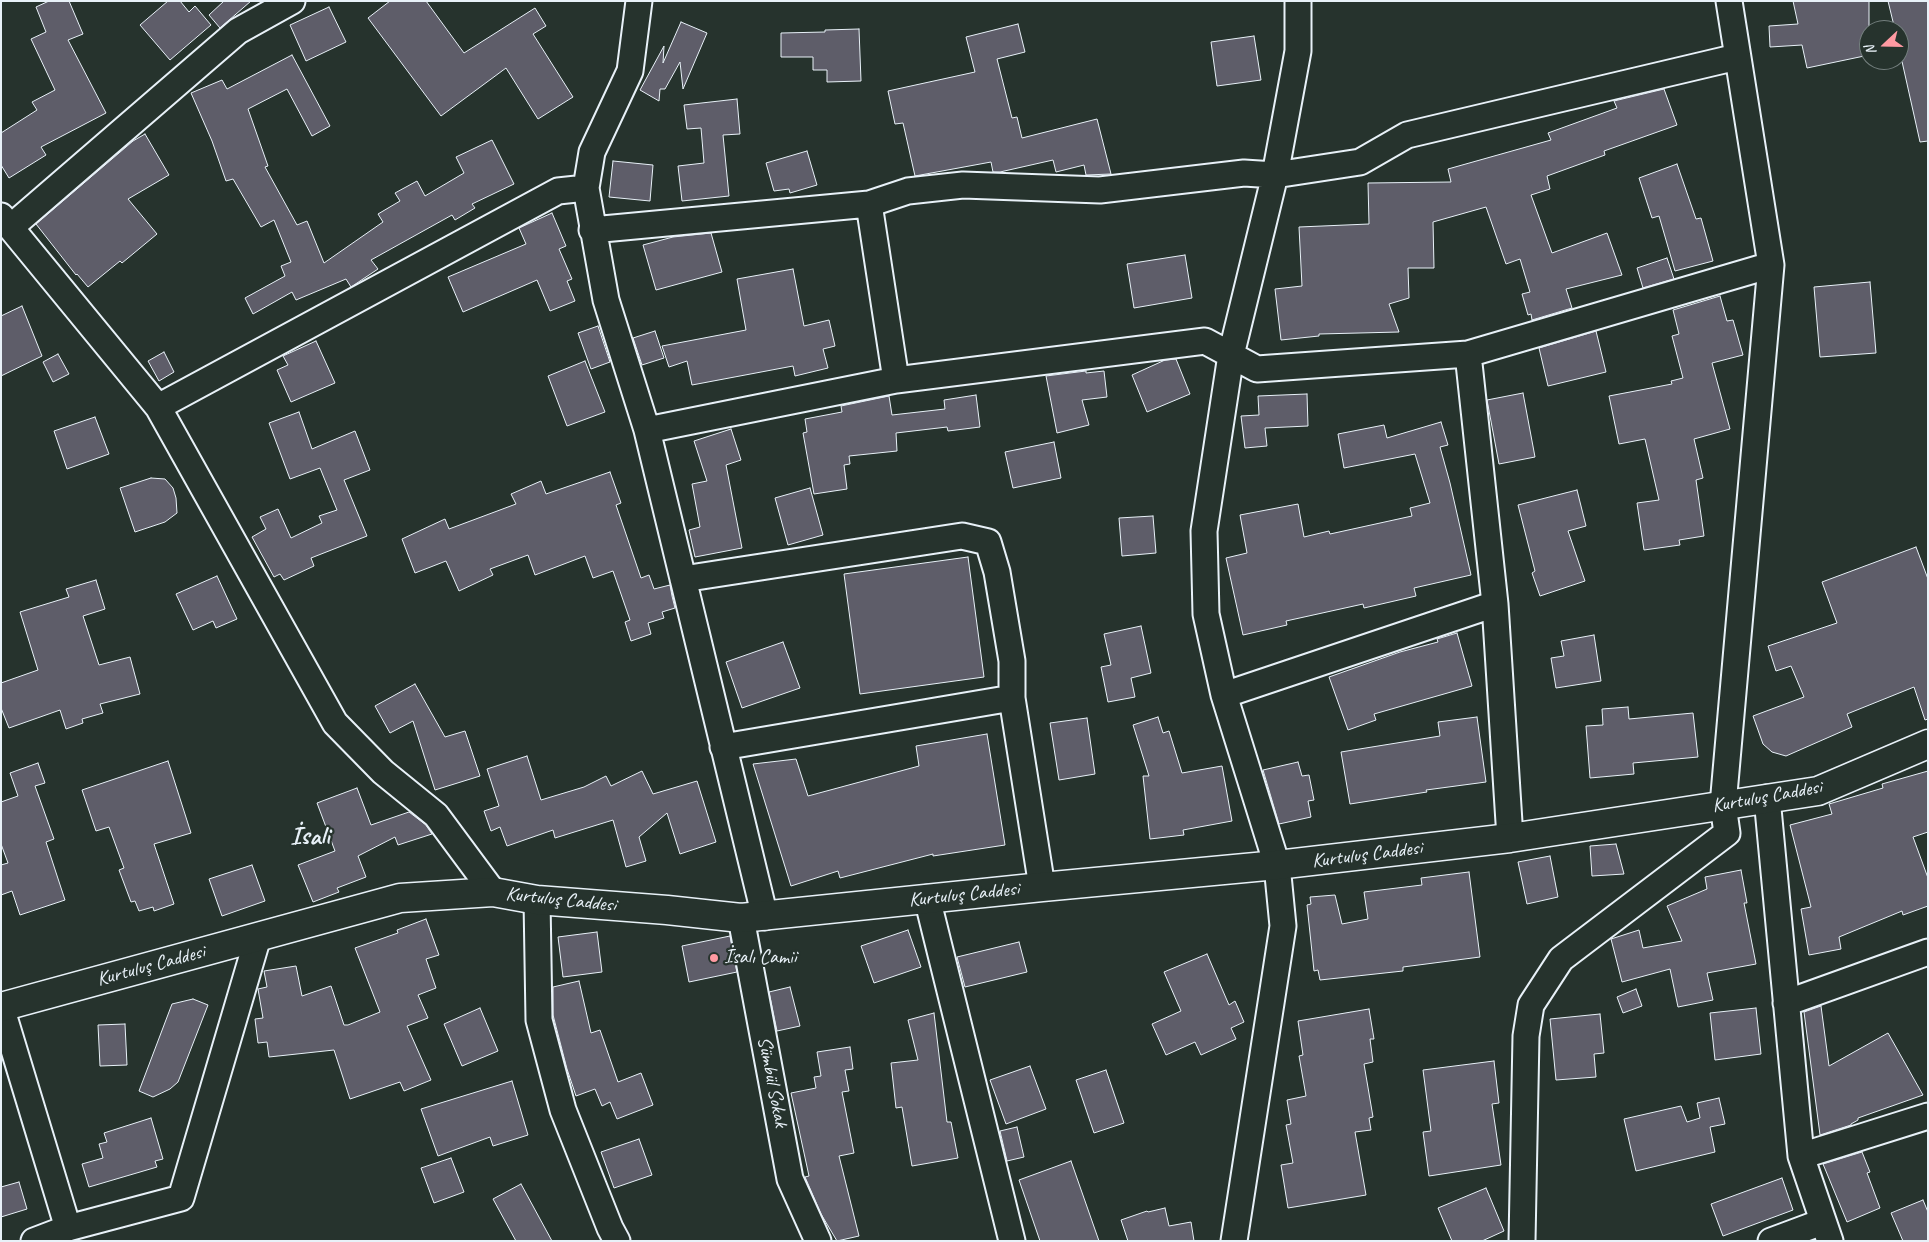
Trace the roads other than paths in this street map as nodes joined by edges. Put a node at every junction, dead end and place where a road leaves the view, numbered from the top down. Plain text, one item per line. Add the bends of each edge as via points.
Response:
1 (639, 1) edge
2 (1298, 1) edge
3 (1729, 1) edge
4 (285, 2) edge
5 (1737, 57) junction
6 (1275, 175) junction
7 (586, 188) junction
8 (869, 204) junction
9 (6, 221) edge
10 (592, 230) junction
11 (1771, 265) junction
12 (1468, 354) junction
13 (1231, 355) junction
14 (896, 380) junction
15 (158, 407) junction
16 (647, 430) junction
17 (683, 578) junction
18 (1495, 604) junction
19 (1224, 695) junction
20 (1012, 698) junction
21 (1928, 744) edge
22 (723, 747) junction
23 (1767, 798) junction
24 (1724, 805) junction
25 (1510, 838) junction
26 (1277, 865) junction
27 (1042, 887) junction
28 (493, 892) junction
29 (927, 898) junction
30 (536, 900) junction
31 (753, 918) junction
32 (258, 937) junction
33 (1928, 952) edge
34 (1786, 1003) junction
35 (1, 1007) edge
36 (1928, 1116) edge
37 (1801, 1156) junction
38 (68, 1228) junction
39 (1826, 1231) edge
40 (34, 1241) edge
41 (617, 1241) edge
42 (818, 1241) edge
43 (1012, 1241) edge
44 (1234, 1241) edge
45 (1522, 1241) edge
46 (1771, 1241) edge

1 - 7 street, Sümbül Sokak via 630,71 592,152
2 - 6 street via 1298,51
3 - 5 street
4 - 9 street via 238,32
5 - 6 street via 1407,135 1360,162
5 - 11 street
6 - 8 street via 1244,173 1100,190 963,185 908,191
6 - 13 street
7 - 10 street, Sümbül Sokak
7 - 15 street via 558,191
8 - 10 street
8 - 14 street
9 - 15 street
10 - 16 street, Sümbül Sokak via 606,300
11 - 12 street
11 - 24 street
12 - 13 street via 1257,369
12 - 18 street
13 - 14 street via 1205,341
13 - 19 street via 1204,531 1206,614
14 - 16 street
15 - 28 street via 336,723 384,772 436,815
16 - 17 street, Sümbül Sokak
17 - 20 street via 962,536 988,542 997,572 1012,661
17 - 22 street, Sümbül Sokak
18 - 19 street
18 - 25 street
19 - 26 street
20 - 22 street
20 - 27 street
21 - 23 main road, Kurtuluş Caddesi via 1818,791
22 - 31 street, Sümbül Sokak
23 - 24 main road, Kurtuluş Caddesi
23 - 34 street
24 - 25 main road, Kurtuluş Caddesi
24 - 45 street via 1727,833 1562,959 1531,1005 1526,1036
25 - 26 main road, Kurtuluş Caddesi
26 - 27 main road, Kurtuluş Caddesi
26 - 44 street via 1283,926
27 - 29 main road, Kurtuluş Caddesi
28 - 30 main road, Kurtuluş Caddesi
28 - 32 main road, Kurtuluş Caddesi via 400,898
29 - 31 main road, Kurtuluş Caddesi
29 - 43 street
30 - 31 main road, Kurtuluş Caddesi
30 - 41 street via 539,1020 563,1110
31 - 42 street, Sümbül Sokak via 790,1179
32 - 35 main road, Kurtuluş Caddesi
32 - 38 street via 181,1198
33 - 34 street
34 - 37 street
35 - 38 street
36 - 37 street
37 - 39 street
38 - 40 street
39 - 46 street

